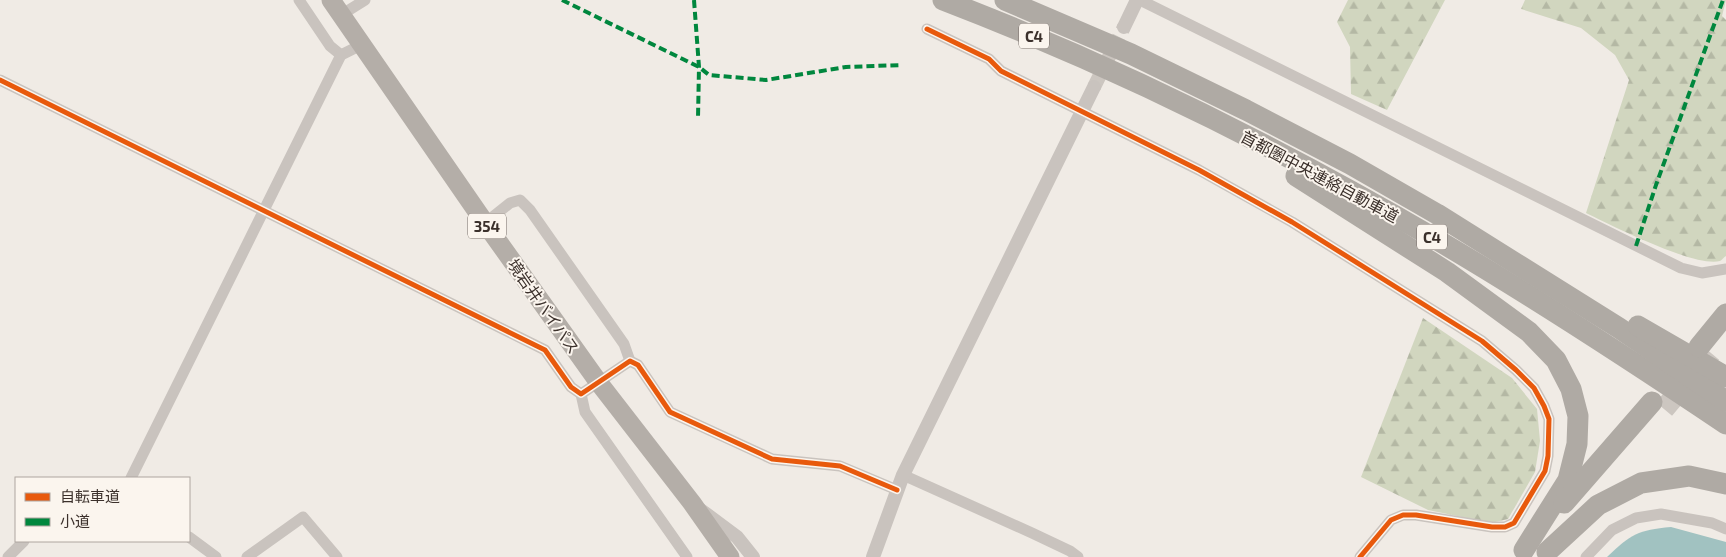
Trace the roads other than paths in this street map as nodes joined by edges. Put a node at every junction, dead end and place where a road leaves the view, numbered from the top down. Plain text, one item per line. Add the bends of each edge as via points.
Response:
1 (299, 0) edge
2 (364, 0) edge
3 (943, 0) edge
4 (1005, 0) edge
5 (1139, 0) edge
6 (336, 7) edge
7 (1124, 27) tunnel mouth
8 (927, 29) dead end
9 (360, 44) junction
10 (340, 55) junction
11 (1124, 76) junction
12 (0, 80) edge
13 (1094, 87) tunnel mouth
14 (1082, 111) junction
15 (264, 210) junction
16 (1437, 214) junction
17 (485, 223) junction
18 (1726, 269) edge
19 (1726, 314) edge
20 (1726, 336) edge
21 (630, 361) junction
22 (1726, 377) edge
23 (599, 383) junction
24 (581, 394) junction
25 (1726, 401) edge
26 (1658, 405) tunnel mouth
27 (1726, 424) edge
28 (903, 474) junction
29 (131, 477) edge
30 (1726, 484) edge
31 (897, 490) junction
32 (692, 503) junction
33 (1726, 529) edge
34 (190, 538) edge
35 (23, 542) edge
36 (1533, 554) edge
37 (8, 557) edge
38 (216, 557) edge
39 (246, 557) edge
40 (337, 557) edge
41 (686, 557) edge
42 (730, 557) edge
43 (754, 557) edge
44 (873, 557) edge
45 (1078, 557) edge
46 (1360, 557) edge
47 (1586, 557) edge

1 - 10 street via 330,46
2 - 6 street
3 - 11 highway, 首都圏中央連絡自動車道 / C4
4 - 16 highway, 首都圏中央連絡自動車道 / C4 via 1131,54 1246,110
5 - 7 street
5 - 18 street via 1681,268 1702,273
6 - 9 highway, 境岩井バイパス / 354
8 - 14 street via 989,59 1001,71
9 - 10 street
9 - 17 highway, 境岩井バイパス / 354
10 - 15 street
11 - 27 highway, 首都圏中央連絡自動車道 / C4 via 1338,184 1440,242 1632,361
11 - 36 highway via 1286,170 1447,272 1529,332 1556,360 1571,389 1578,416 1577,444 1568,480
12 - 15 street
13 - 14 street
14 - 28 street
14 - 46 street via 1199,170 1292,222 1482,341 1534,388 1549,419 1548,456 1545,471 1514,523 1492,527 1403,515 1391,520
15 - 24 street via 545,350 571,387
15 - 29 street
16 - 22 highway
16 - 25 highway, 首都圏中央連絡自動車道 / C4 via 1619,328
17 - 21 street via 510,203 520,200 624,344
17 - 23 highway, 境岩井バイパス / 354
19 - 20 highway via 1705,350
21 - 23 street
21 - 31 street via 638,364 670,412 772,459 840,466
23 - 24 street
23 - 32 highway, 境岩井バイパス / 354
24 - 41 street via 585,412
26 - 36 highway via 1583,503
28 - 31 street
28 - 45 street
30 - 36 highway via 1689,476 1641,484 1598,505
31 - 44 street
32 - 42 highway, 境岩井バイパス / 354
32 - 43 street via 736,537
33 - 47 street via 1712,522 1661,514 1636,518 1612,530
34 - 38 street
35 - 37 street
39 - 40 street via 303,517

